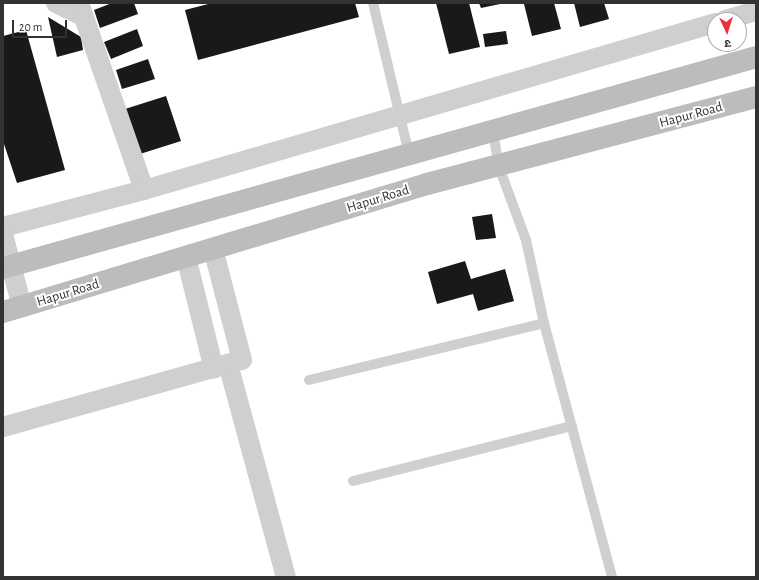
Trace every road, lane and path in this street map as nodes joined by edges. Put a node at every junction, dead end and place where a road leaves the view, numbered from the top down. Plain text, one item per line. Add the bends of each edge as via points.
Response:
1 (56, 3) edge
2 (373, 3) edge
3 (81, 10) edge
4 (707, 25) edge
5 (756, 58) edge
6 (756, 97) edge
7 (402, 113) junction
8 (493, 131) junction
9 (409, 154) junction
10 (499, 167) junction
11 (144, 190) junction
12 (3, 227) edge
13 (3, 234) edge
14 (213, 249) junction
15 (186, 257) junction
16 (7, 267) edge
17 (12, 309) edge
18 (544, 323) junction
19 (221, 367) junction
20 (309, 380) dead end
21 (572, 426) junction
22 (3, 427) edge
23 (353, 481) dead end
24 (286, 577) edge
25 (612, 577) edge

1 - 3 street
2 - 7 lane
3 - 11 street
4 - 7 street
5 - 8 main road
6 - 10 main road, Hapur Road
7 - 9 lane
7 - 11 street
8 - 9 main road
8 - 10 lane
9 - 16 main road
10 - 14 main road, Hapur Road via 427,184
10 - 18 lane via 526,240
11 - 12 street
13 - 16 street
14 - 15 main road, Hapur Road
14 - 19 street via 242,360
15 - 17 main road, Hapur Road
15 - 19 street
16 - 17 street
18 - 20 lane
18 - 21 lane
19 - 22 street
19 - 24 street
21 - 23 lane
21 - 25 lane

